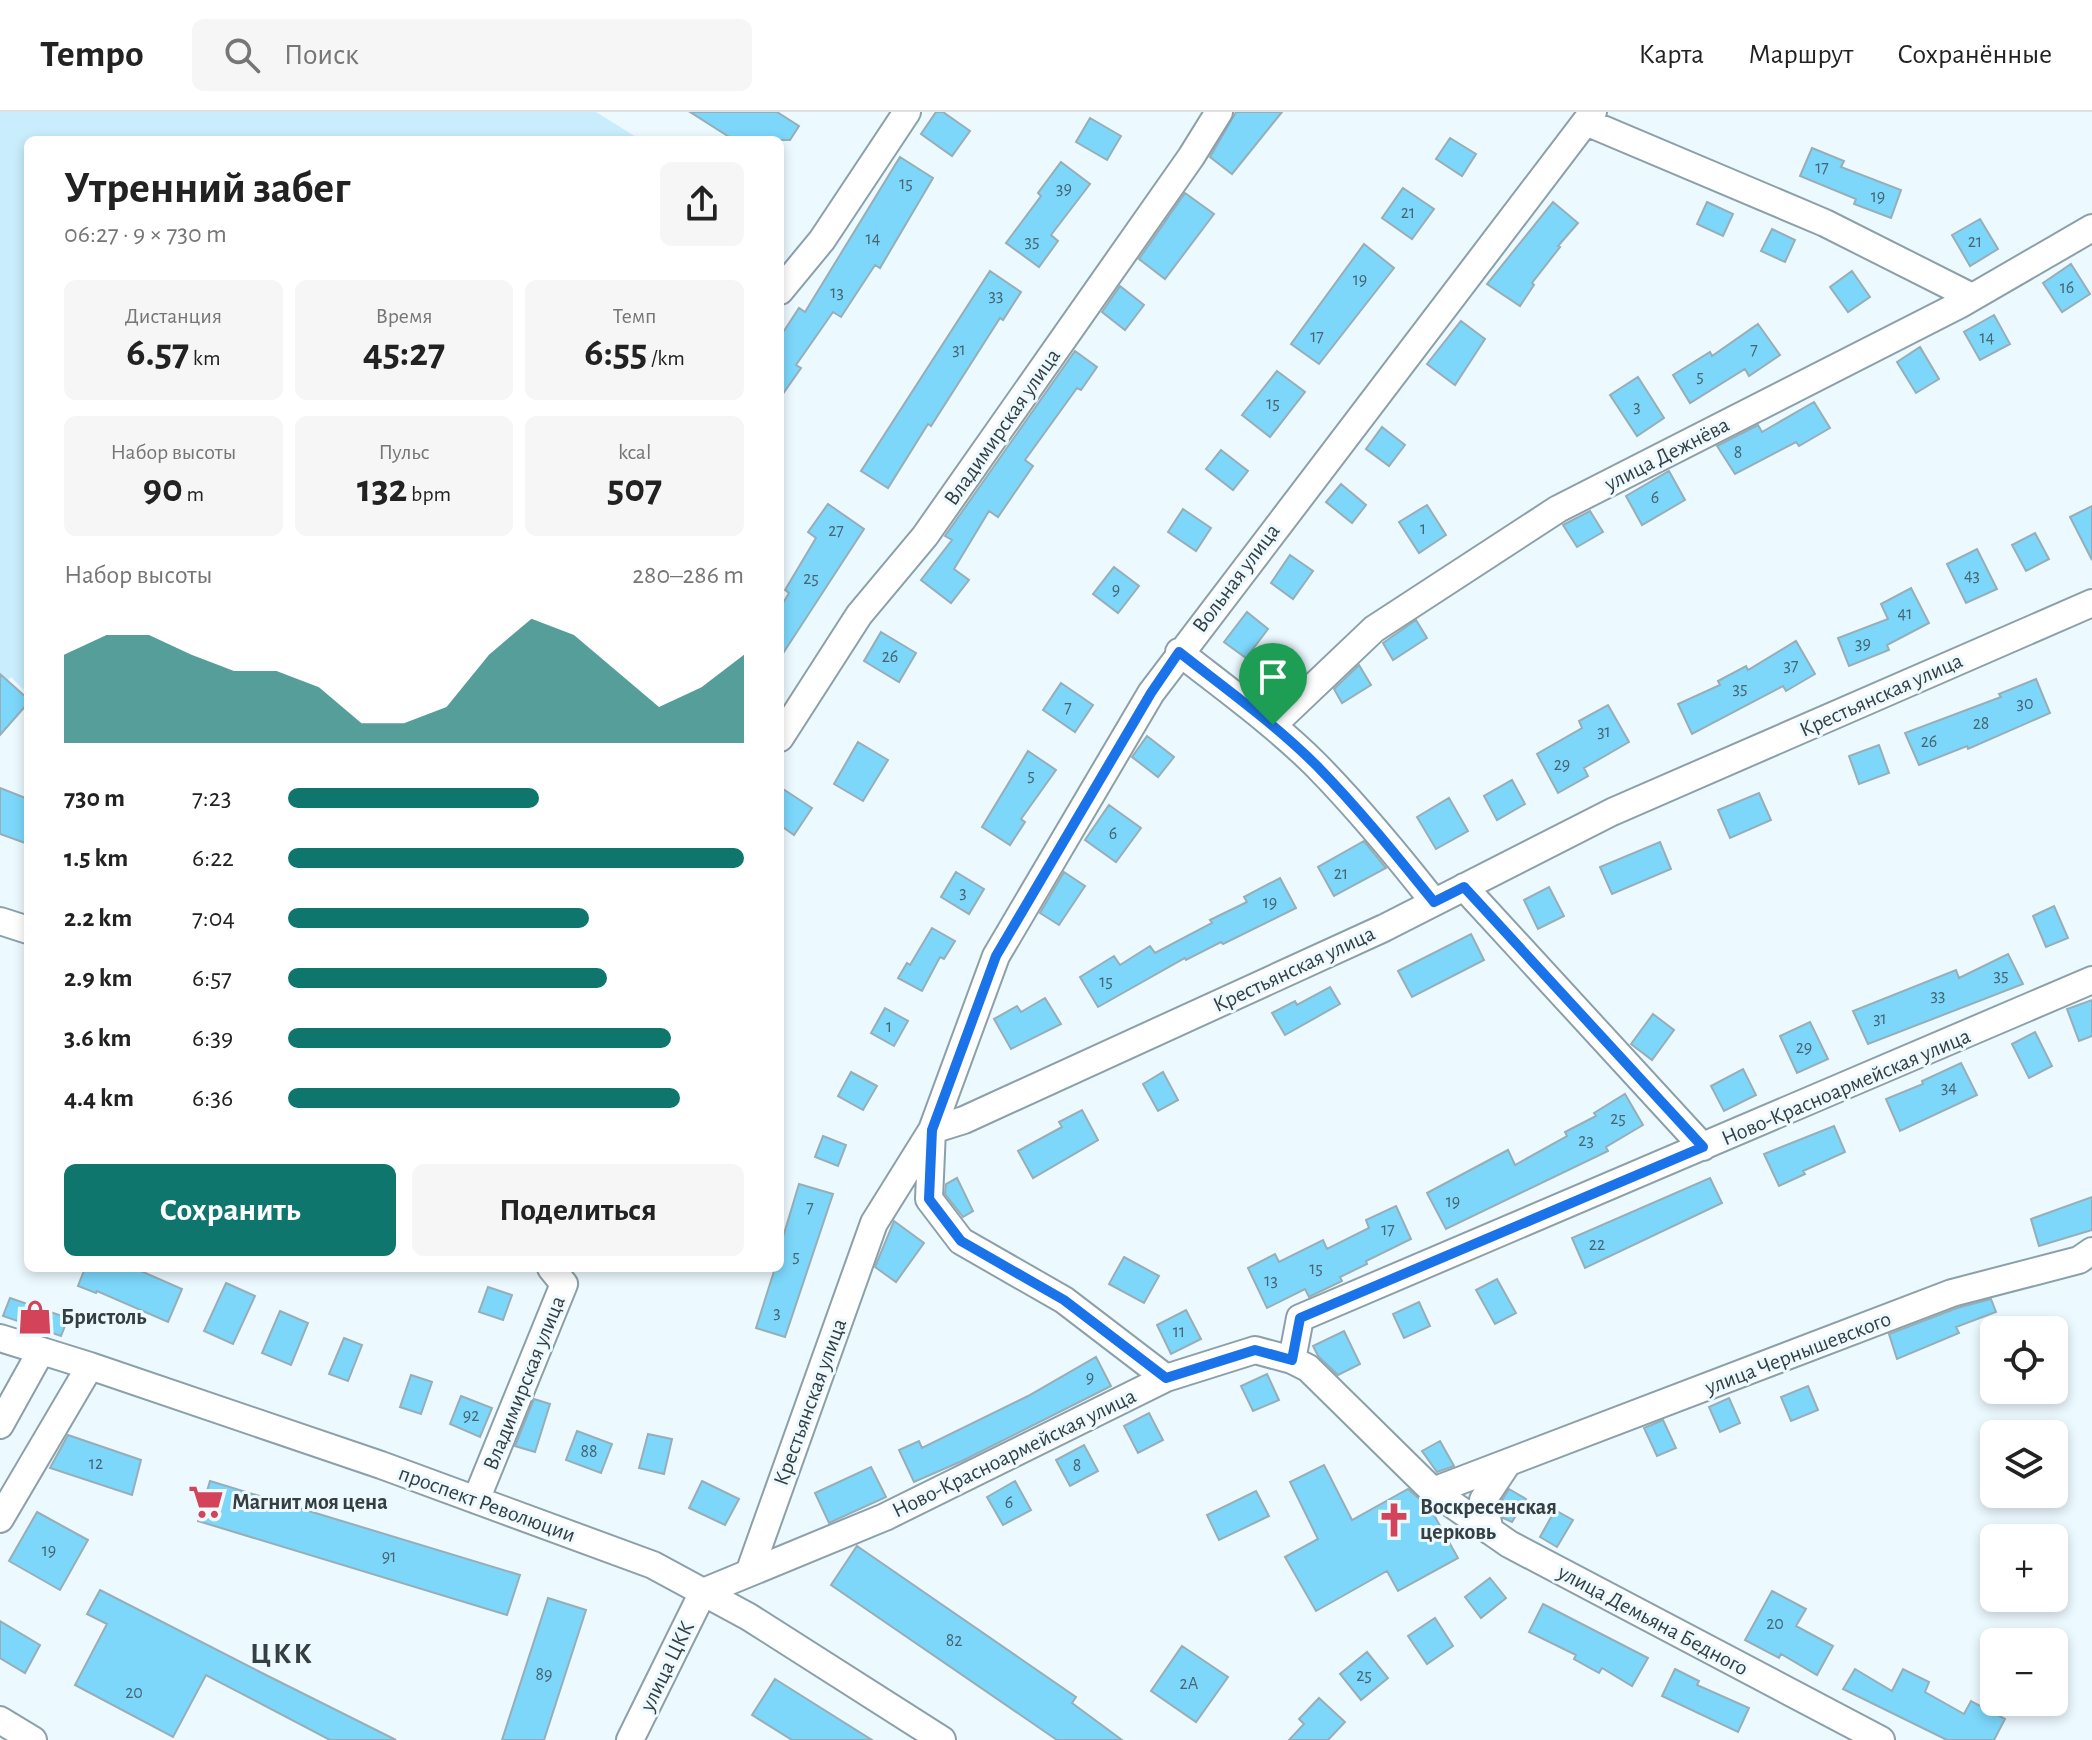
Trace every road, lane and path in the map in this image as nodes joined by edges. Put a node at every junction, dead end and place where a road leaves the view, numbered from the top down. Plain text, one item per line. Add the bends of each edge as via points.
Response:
1 (907, 112) edge
2 (1219, 112) edge
3 (1589, 117) edge
4 (2092, 228) edge
5 (784, 286) edge
6 (1972, 297) junction
7 (2092, 603) edge
8 (1179, 652) junction
9 (1273, 725) junction
10 (784, 732) edge
11 (1464, 887) junction
12 (1434, 902) junction
13 (0, 921) edge
14 (24, 929) edge
15 (2092, 980) edge
16 (932, 1130) junction
17 (1703, 1147) junction
18 (2088, 1258) edge
19 (554, 1272) edge
20 (0, 1338) edge
21 (40, 1353) junction
22 (1292, 1360) junction
23 (90, 1366) junction
24 (1166, 1378) junction
25 (0, 1425) edge
26 (1507, 1464) junction
27 (1433, 1491) junction
28 (476, 1500) junction
29 (0, 1519) edge
30 (1490, 1531) junction
31 (749, 1573) junction
32 (703, 1592) junction
33 (0, 1720) edge
34 (33, 1740) edge
35 (630, 1740) edge
36 (942, 1740) edge
37 (1881, 1740) edge

1 - 5 street via 822,240
2 - 10 street, Владимирская улица via 925,536 859,615
3 - 6 street via 1825,223
3 - 8 street, Вольная улица
4 - 6 street, улица Дежнёва
6 - 9 street, улица Дежнёва via 1558,509 1374,629
7 - 11 street, Крестьянская улица via 1612,812
8 - 9 street
8 - 16 street, Вольная улица via 996,956
9 - 12 street via 1363,814
11 - 12 street, Крестьянская улица
11 - 17 street
12 - 16 street, Крестьянская улица via 1167,1028
13 - 14 street
15 - 17 street, Ново-Красноармейская улица
16 - 24 street via 929,1199 961,1241 1064,1300
16 - 31 street, Крестьянская улица via 874,1223
17 - 22 street, Ново-Красноармейская улица via 1300,1318
18 - 26 street, улица Чернышевского via 1952,1293
19 - 28 street, Владимирская улица via 564,1284
20 - 21 street, проспект Революции
21 - 23 street, проспект Революции
21 - 25 street
22 - 24 street, Ново-Красноармейская улица via 1255,1350
22 - 27 street, улица Демьяна Бедного via 1308,1368
23 - 28 street, проспект Революции
23 - 29 street
24 - 31 street, Ново-Красноармейская улица via 885,1517
26 - 27 street, улица Чернышевского
26 - 30 street via 1483,1500
27 - 30 street, улица Демьяна Бедного
28 - 32 street, проспект Революции via 653,1565
30 - 37 street, улица Демьяна Бедного
31 - 32 street, Ново-Красноармейская улица
32 - 35 street, улица ЦКК
32 - 36 street, проспект Революции
33 - 34 street

